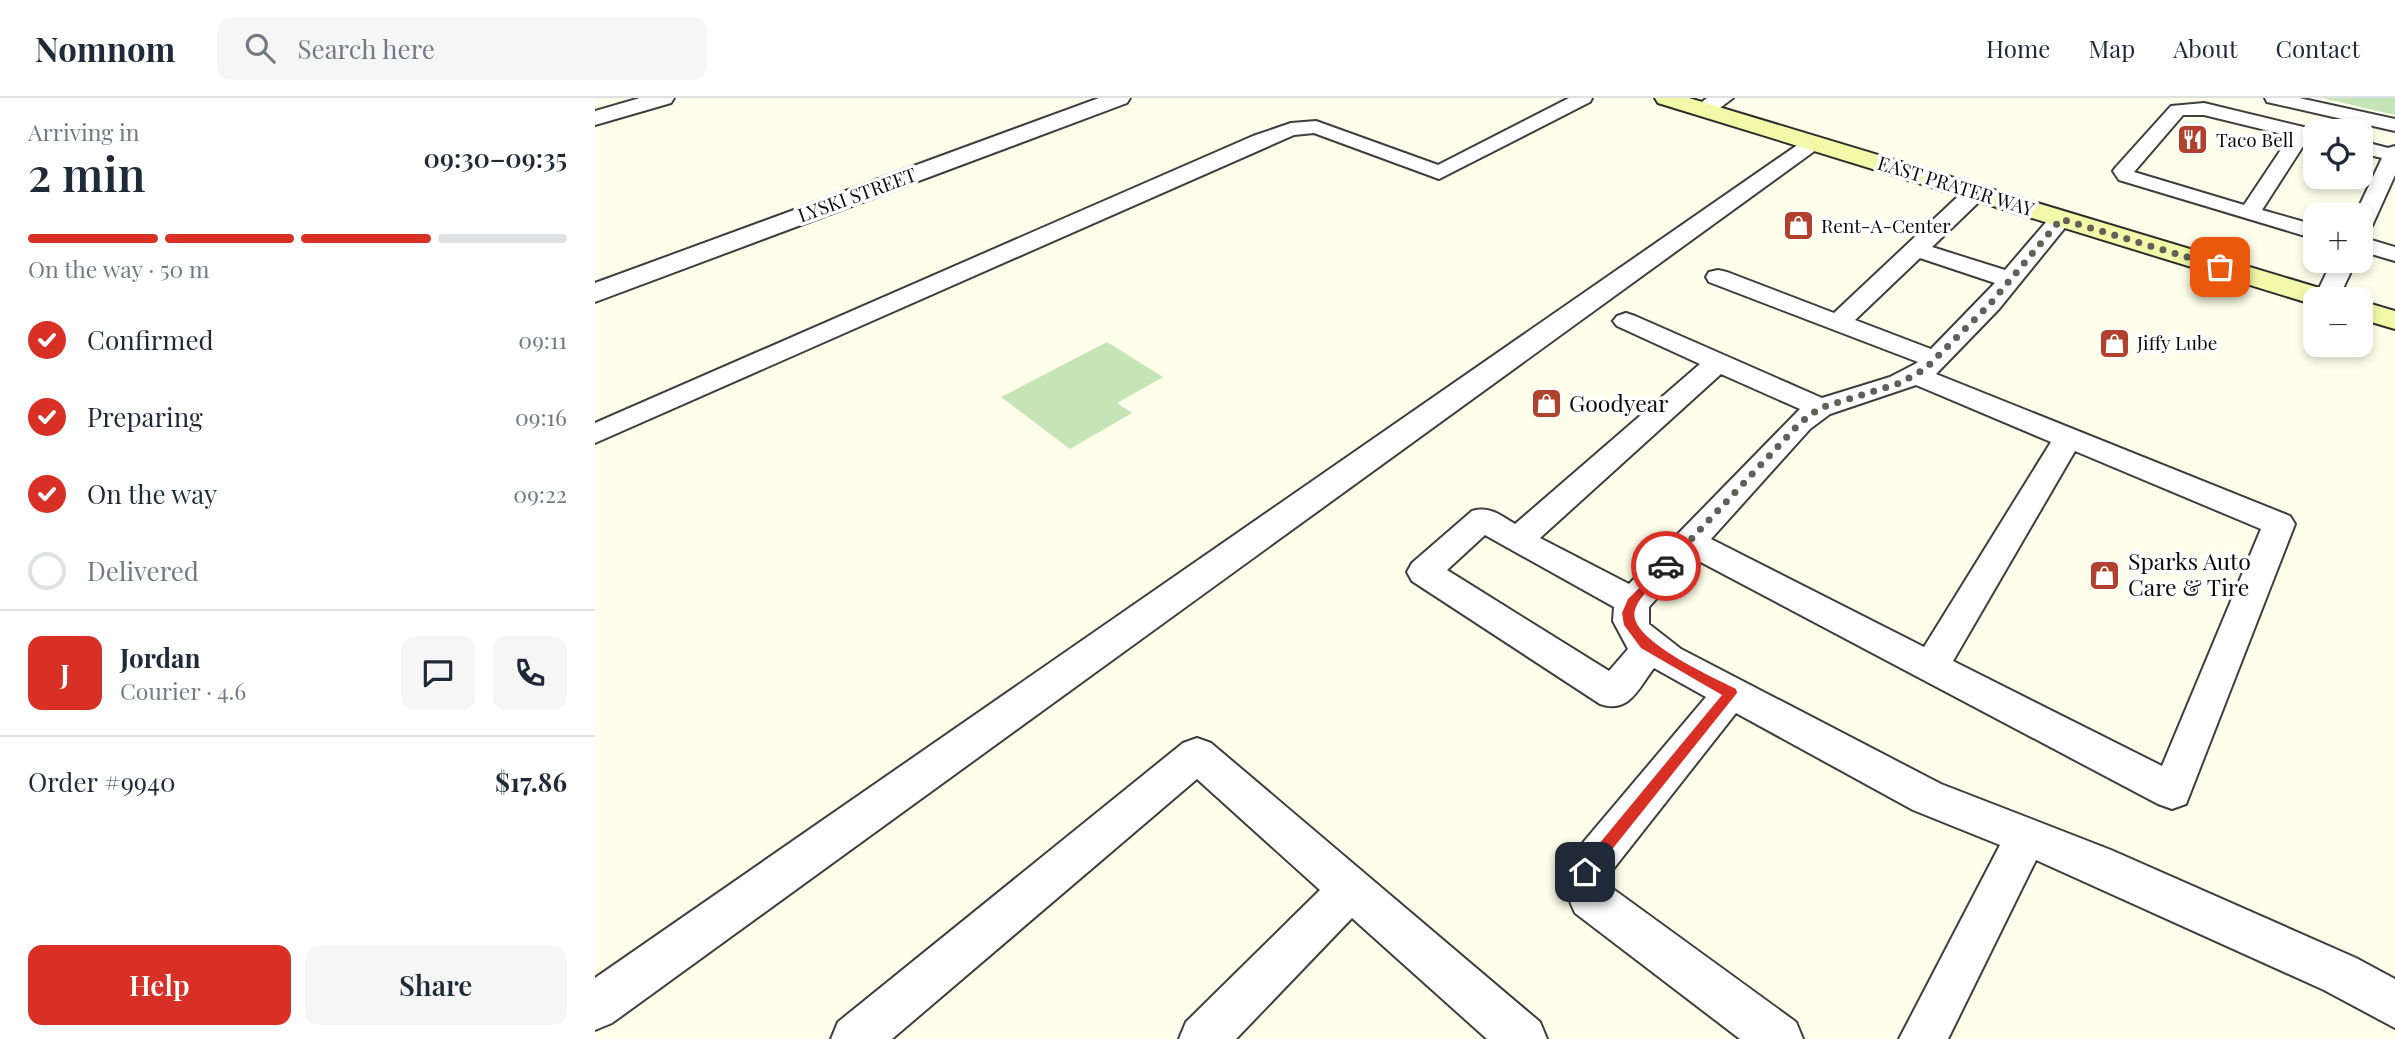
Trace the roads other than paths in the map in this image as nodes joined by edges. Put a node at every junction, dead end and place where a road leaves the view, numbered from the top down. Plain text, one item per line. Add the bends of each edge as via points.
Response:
1 (663, 98) edge
2 (1119, 98) edge
3 (1583, 98) edge
4 (1666, 98) edge
5 (2274, 98) edge
6 (1713, 104) edge
7 (595, 118) edge
8 (2395, 125) edge
9 (2303, 133) edge
10 (2303, 142) edge
11 (1813, 143) junction
12 (2373, 149) edge
13 (2394, 153) edge
14 (1976, 192) junction
15 (2371, 203) edge
16 (2249, 213) junction
17 (2061, 219) junction
18 (2303, 229) edge
19 (2373, 248) edge
20 (1916, 249) junction
21 (2395, 254) edge
22 (1718, 276) dead end
23 (2011, 279) junction
24 (2303, 292) edge
25 (595, 293) edge
26 (2373, 314) edge
27 (2395, 320) edge
28 (1626, 321) dead end
29 (1838, 323) junction
30 (1718, 362) junction
31 (1926, 368) junction
32 (1820, 408) junction
33 (595, 434) edge
34 (2068, 438) junction
35 (1517, 540) junction
36 (1689, 542) junction
37 (1633, 602) junction
38 (1650, 647) junction
39 (1931, 667) junction
40 (1731, 693) junction
41 (2027, 835) junction
42 (1351, 889) junction
43 (2395, 1005) edge
44 (595, 1006) edge
45 (855, 1039) edge
46 (1203, 1039) edge
47 (1523, 1039) edge
48 (1779, 1039) edge
49 (1923, 1039) edge

1 - 7 street
2 - 25 street, LYSKI STREET
3 - 33 lane via 1439,173 1316,127 1259,140
4 - 6 main road, EAST PRATER WAY
5 - 8 lane
6 - 11 main road, EAST PRATER WAY
9 - 16 lane via 2204,108 2178,110 2123,171 2140,182
10 - 16 lane
11 - 14 main road, EAST PRATER WAY
11 - 44 lane
12 - 13 lane
13 - 15 lane
14 - 17 main road, EAST PRATER WAY
14 - 20 lane
16 - 18 lane
17 - 23 lane
17 - 24 main road, EAST PRATER WAY
19 - 21 lane
20 - 23 lane
20 - 29 lane
22 - 29 lane
23 - 31 lane
26 - 27 main road
28 - 30 lane
29 - 31 lane
30 - 32 lane
30 - 35 lane
31 - 32 lane via 1862,396
31 - 34 lane
32 - 36 lane via 1752,471
34 - 39 lane
34 - 39 lane via 2279,524 2172,791
35 - 37 lane
35 - 38 lane via 1483,519 1424,572 1613,693
36 - 37 lane
36 - 39 lane
37 - 38 lane via 1628,613 1630,625
38 - 40 lane
40 - 41 lane via 1927,797
40 - 48 lane via 1585,872 1590,898
41 - 43 lane via 2340,974
41 - 49 lane
42 - 45 lane via 1197,755
42 - 46 lane
42 - 47 lane

